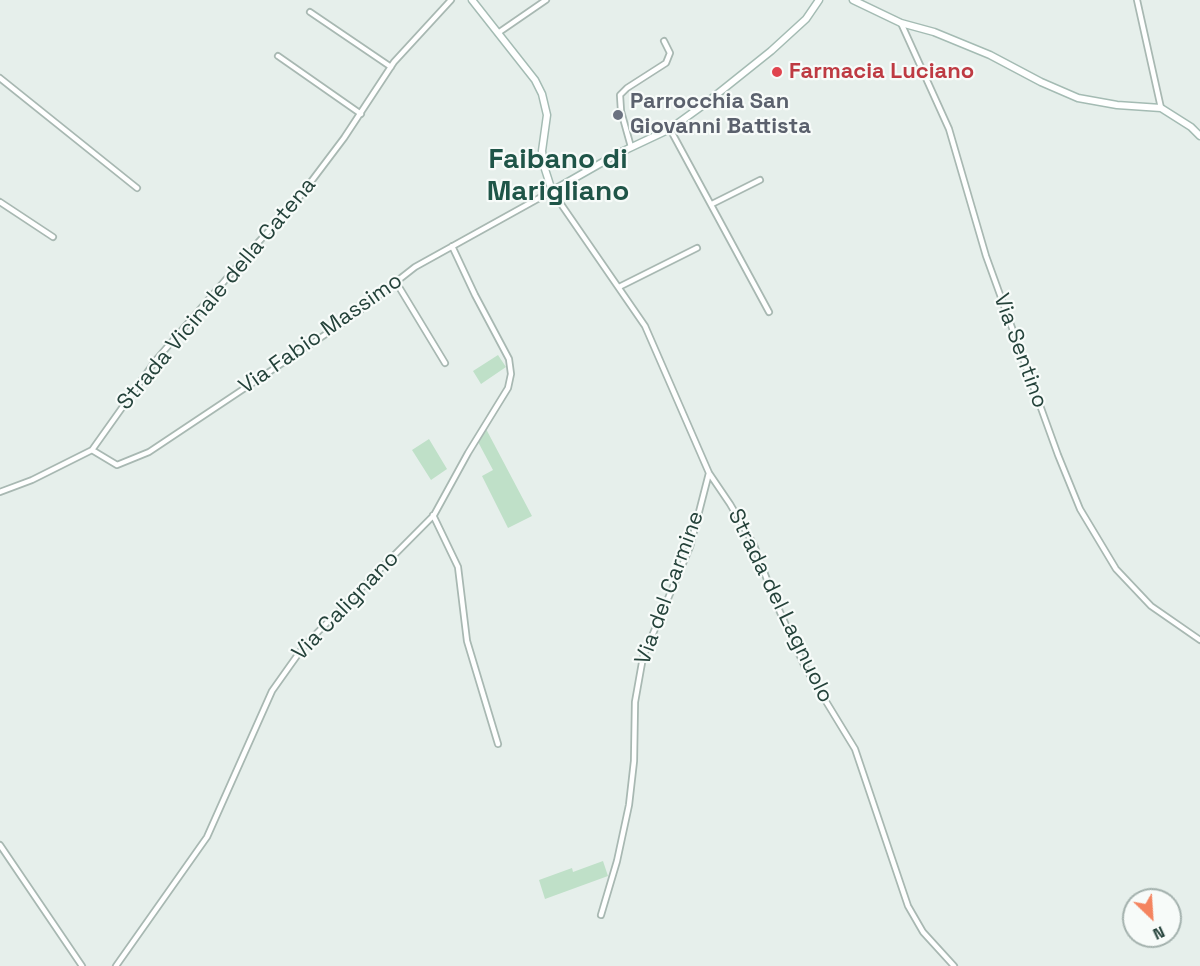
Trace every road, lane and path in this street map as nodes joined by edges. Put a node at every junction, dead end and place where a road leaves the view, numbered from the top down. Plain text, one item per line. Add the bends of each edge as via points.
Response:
1 (451, 0) edge
2 (472, 0) edge
3 (546, 0) edge
4 (819, 0) edge
5 (853, 0) edge
6 (1137, 0) edge
7 (310, 12) dead end
8 (901, 23) junction
9 (498, 33) junction
10 (664, 40) dead end
11 (278, 56) dead end
12 (391, 67) junction
13 (0, 78) edge
14 (1161, 108) junction
15 (361, 114) junction
16 (670, 129) junction
17 (1199, 134) edge
18 (631, 147) junction
19 (760, 180) dead end
20 (137, 188) dead end
21 (552, 191) junction
22 (0, 202) edge
23 (712, 204) junction
24 (53, 237) dead end
25 (452, 246) junction
26 (697, 248) dead end
27 (396, 282) junction
28 (619, 287) junction
29 (769, 312) dead end
30 (445, 363) dead end
31 (92, 450) junction
32 (709, 473) junction
33 (0, 492) edge
34 (433, 515) junction
35 (1200, 640) edge
36 (498, 744) dead end
37 (0, 845) edge
38 (600, 915) dead end
39 (82, 966) edge
40 (116, 966) edge
41 (954, 966) edge

1 - 12 street, Strada Vicinale della Catena
2 - 9 street
3 - 9 street
4 - 16 street via 806,19 771,51
5 - 8 street
6 - 14 street
7 - 12 street
8 - 14 street via 957,42 1078,98
8 - 35 street, Via Sentino via 948,129 986,256 1080,509 1116,569 1151,606
9 - 21 street via 543,96 547,115 542,151
10 - 18 street via 670,53 666,63 620,94
11 - 15 street
12 - 15 street, Strada Vicinale della Catena
13 - 20 street
14 - 17 street
15 - 31 street, Strada Vicinale della Catena via 297,199 151,367
16 - 18 street
16 - 23 street
18 - 21 street
19 - 23 street
21 - 25 street, Via Fabio Massimo
21 - 28 street
22 - 24 street
23 - 29 street
25 - 27 street, Via Fabio Massimo
25 - 34 street, Via Calignano via 504,349 511,374 508,388
26 - 28 street
27 - 30 street
27 - 31 street, Via Fabio Massimo via 350,318 149,452 117,465
28 - 32 street via 645,326
31 - 33 street
32 - 38 street, Via del Carmine via 690,547 643,657 635,702 629,805
32 - 41 street, Strada del Lagnuolo via 754,545 774,601 805,667 855,749 908,906 923,932
34 - 36 street via 458,567 467,641
34 - 40 street, Via Calignano via 304,646 289,667 272,692 207,837
37 - 39 street

